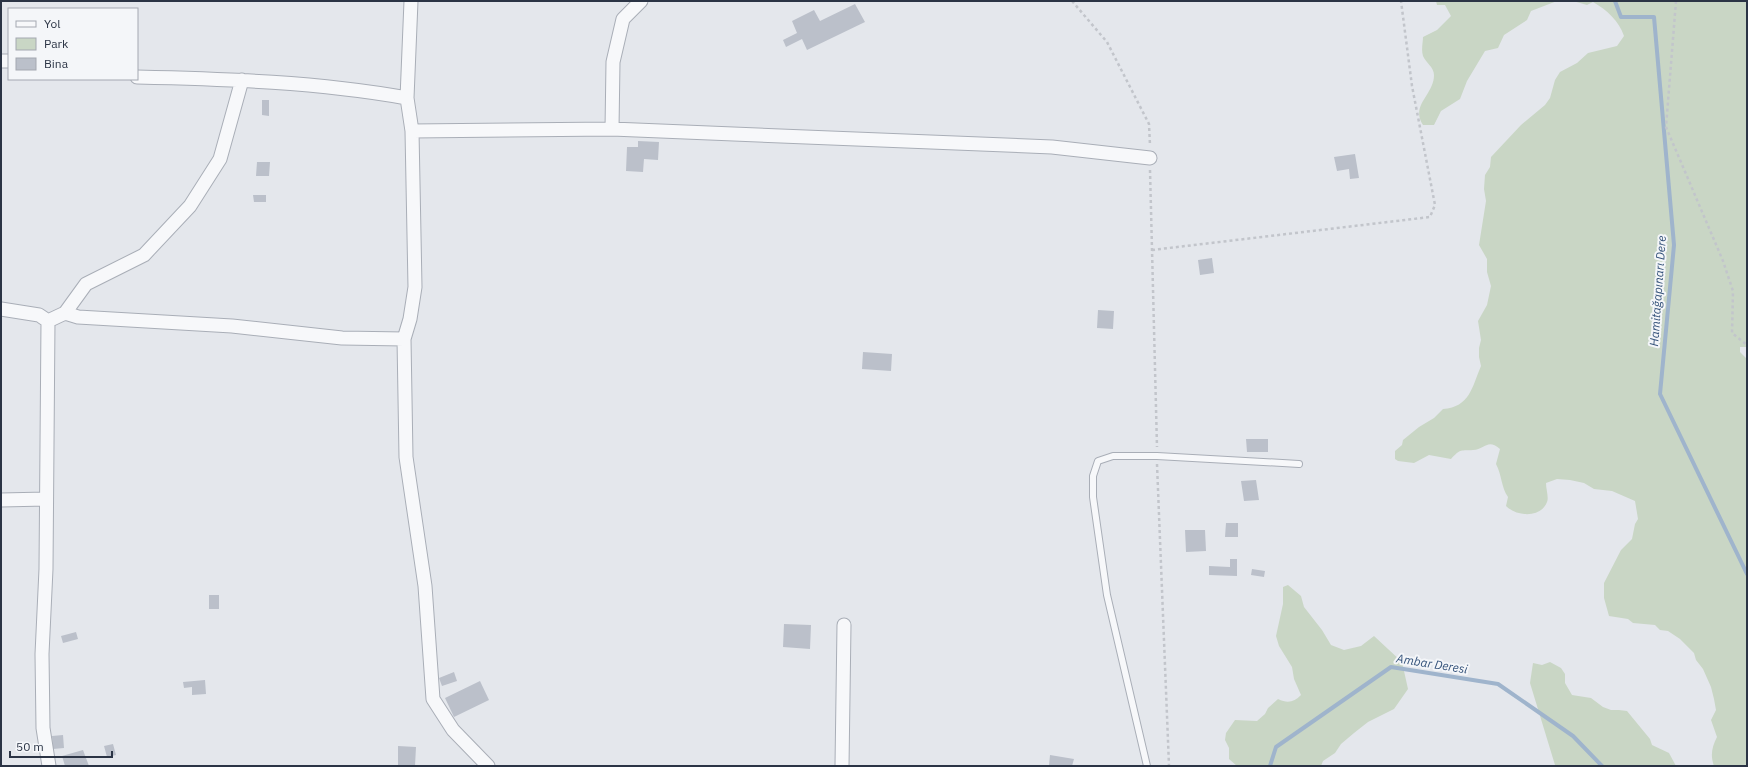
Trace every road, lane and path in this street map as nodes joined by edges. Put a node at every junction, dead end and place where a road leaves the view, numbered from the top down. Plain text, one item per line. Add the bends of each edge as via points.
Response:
1 (411, 1) edge
2 (641, 1) edge
3 (1072, 1) edge
4 (1401, 1) edge
5 (1676, 1) edge
6 (138, 77) edge
7 (242, 80) junction
8 (407, 98) junction
9 (612, 129) junction
10 (412, 131) junction
11 (1150, 158) junction
12 (1152, 250) junction
13 (1, 309) edge
14 (65, 314) junction
15 (48, 321) junction
16 (404, 339) junction
17 (1747, 345) edge
18 (1157, 456) junction
19 (1299, 464) dead end
20 (46, 499) junction
21 (1, 500) edge
22 (844, 625) dead end
23 (49, 766) edge
24 (488, 766) edge
25 (842, 766) edge
26 (1147, 766) edge
27 (1169, 766) edge

1 - 8 street
2 - 9 street via 623,20 613,62
3 - 11 path via 1107,42 1149,124
4 - 12 path via 1412,86 1435,205 1430,217
5 - 17 path via 1666,127 1723,261 1733,291 1732,333
6 - 7 street
7 - 8 street via 362,90
7 - 14 street via 220,159 190,206 144,255 86,284
8 - 10 street
9 - 10 street
9 - 11 street via 1052,147
10 - 16 street via 415,288
11 - 12 path
12 - 18 path
13 - 15 street via 39,315
14 - 15 street
14 - 16 street via 78,317 232,326 342,338
15 - 20 street
16 - 24 street via 406,457 425,586 433,699 453,730
18 - 19 lane
18 - 26 lane via 1113,456 1098,461 1093,476 1093,497 1107,595
18 - 27 path
20 - 21 street
20 - 23 street via 42,714
22 - 25 street

